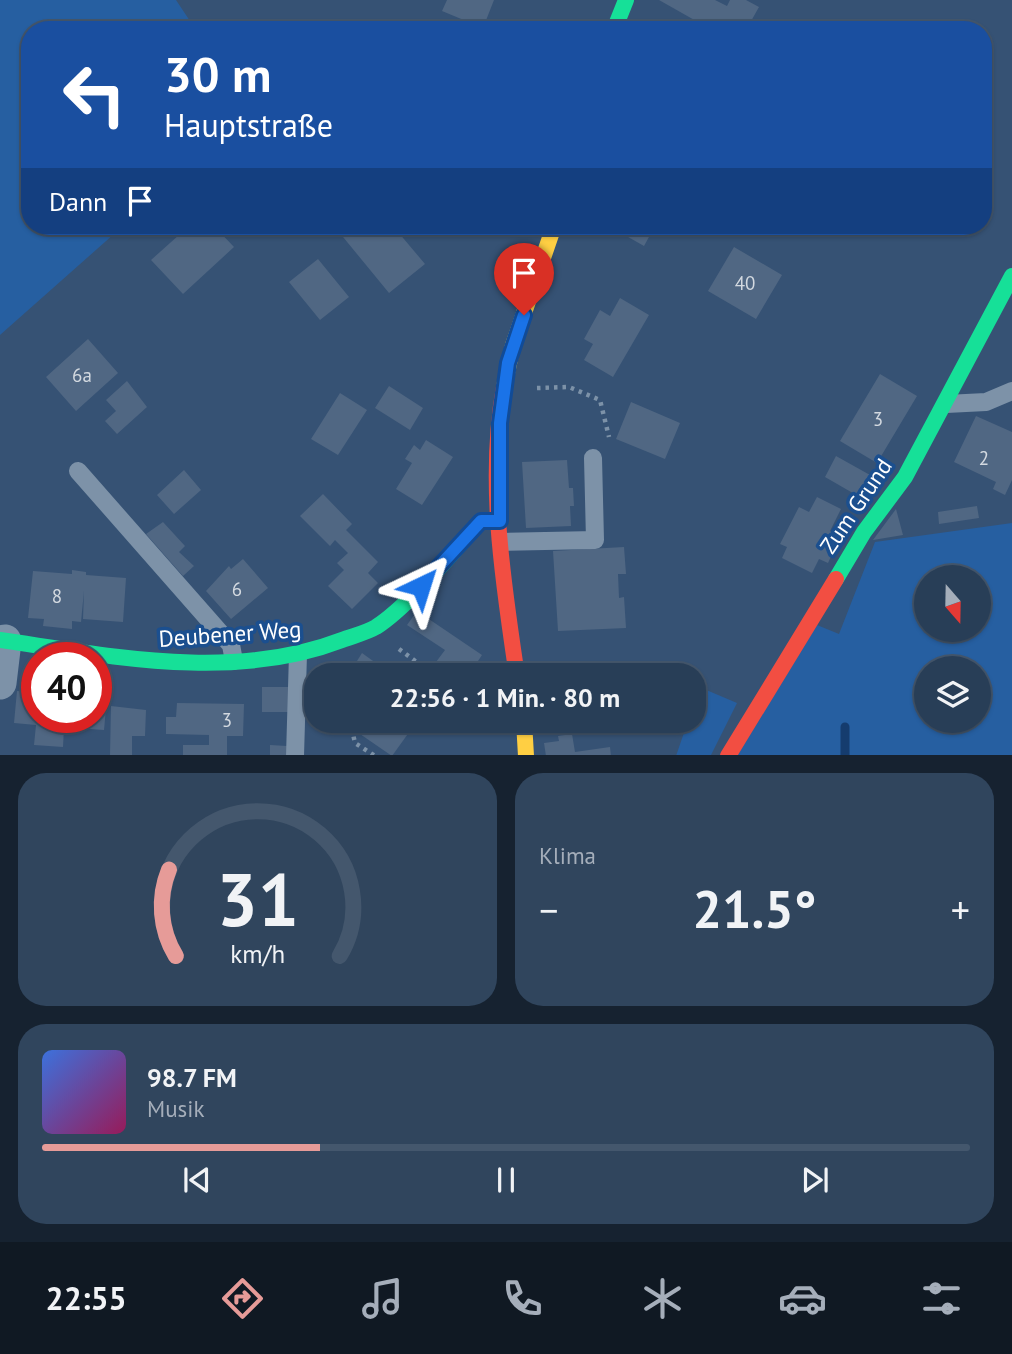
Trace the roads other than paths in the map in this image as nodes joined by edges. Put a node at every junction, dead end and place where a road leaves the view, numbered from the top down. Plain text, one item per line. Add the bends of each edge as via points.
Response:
1 (626, 0) edge
2 (618, 21) edge
3 (551, 235) edge
4 (1012, 276) edge
5 (1012, 391) edge
6 (946, 404) junction
7 (593, 458) dead end
8 (78, 471) dead end
9 (500, 521) junction
10 (501, 542) junction
11 (3, 640) edge
12 (298, 654) junction
13 (234, 661) junction
14 (515, 663) edge
15 (0, 683) edge
16 (525, 733) edge
17 (295, 755) edge
18 (526, 755) edge
19 (727, 755) edge

1 - 2 street
3 - 9 street via 508,363 500,423
4 - 6 street, Zum Grund
5 - 6 lane via 986,402
6 - 19 street, Zum Grund via 905,477 864,532
7 - 10 lane via 595,540
8 - 13 lane via 231,645
9 - 10 street
9 - 12 street, Deubener Weg via 481,521 414,594 376,627
10 - 14 street
11 - 13 street, Deubener Weg via 157,663
11 - 15 street
12 - 13 street, Deubener Weg
12 - 17 lane
16 - 18 street

